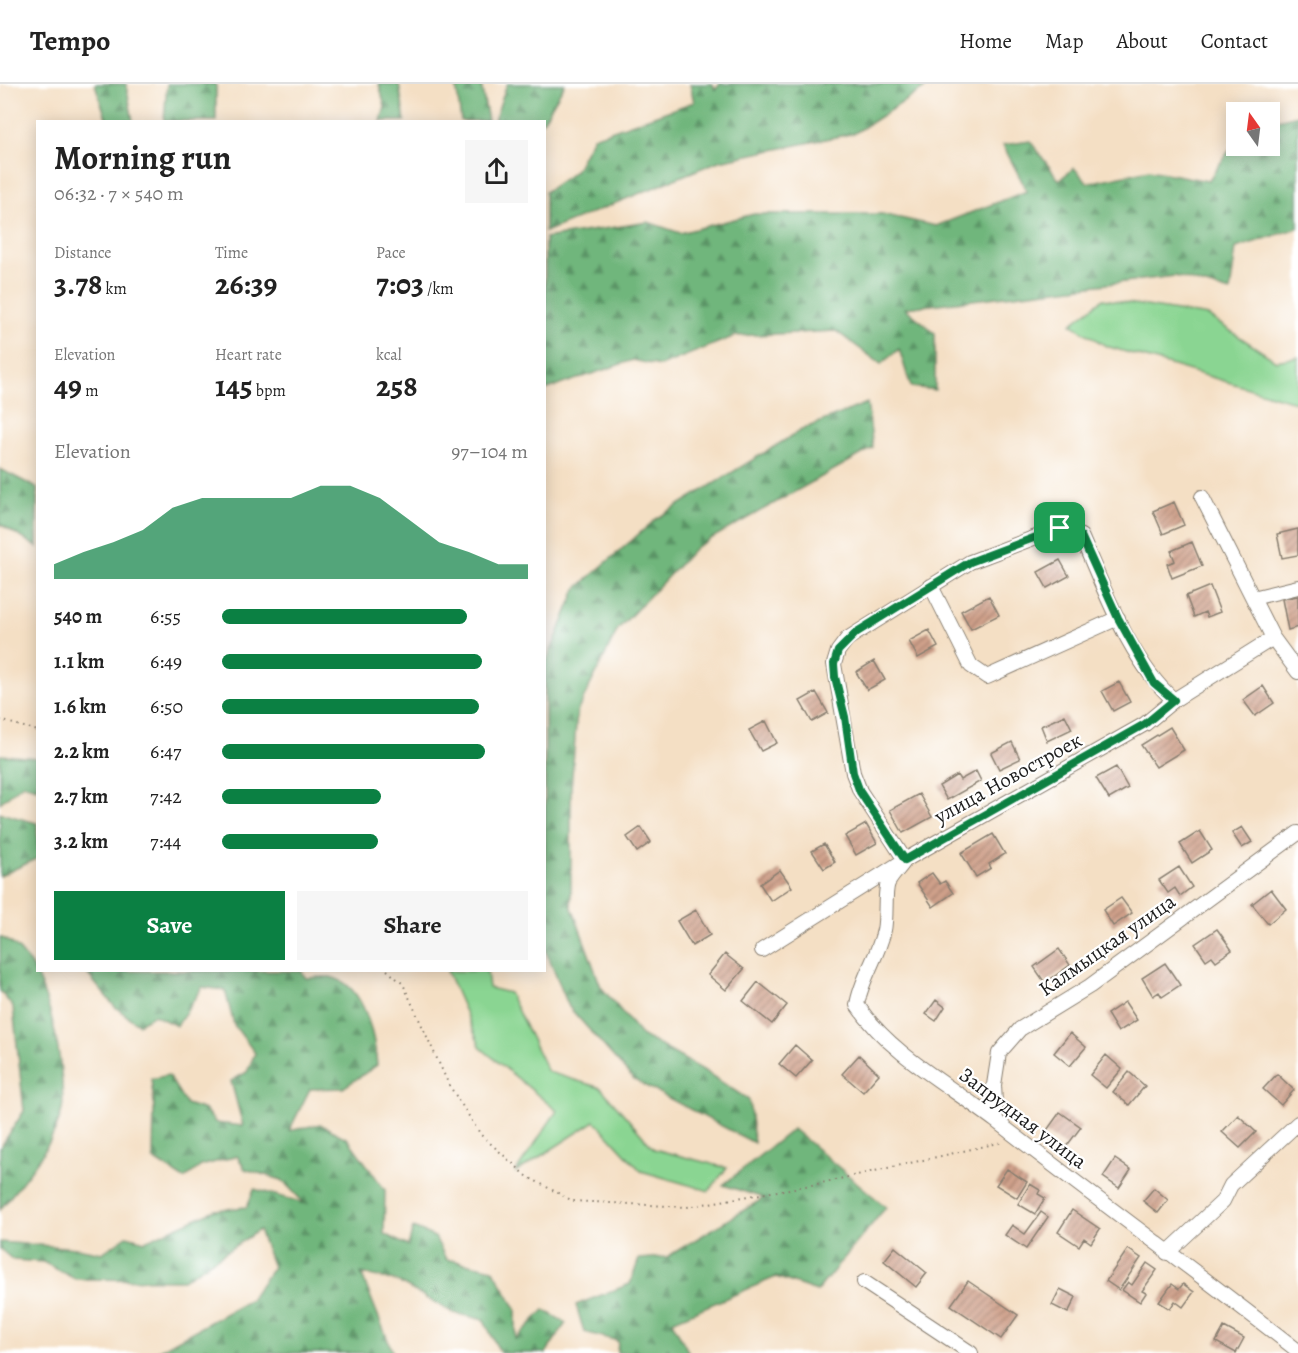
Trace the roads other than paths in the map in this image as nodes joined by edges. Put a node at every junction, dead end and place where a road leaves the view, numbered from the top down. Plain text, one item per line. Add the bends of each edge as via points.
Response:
1 (1202, 497) dead end
2 (931, 586) junction
3 (1298, 587) edge
4 (1253, 598) junction
5 (1118, 618) junction
6 (1273, 638) junction
7 (1298, 672) edge
8 (1174, 700) junction
9 (1298, 833) edge
10 (905, 860) junction
11 (762, 950) dead end
12 (996, 1121) junction
13 (1298, 1123) edge
14 (1167, 1253) junction
15 (864, 1282) dead end
16 (1298, 1352) edge
17 (971, 1353) edge

1 - 4 street
2 - 5 street via 971,666 987,677
2 - 5 street via 970,562 1060,528 1081,536
2 - 10 street via 857,632 838,651 834,664 853,773 860,792
3 - 4 street
4 - 6 street
5 - 8 street via 1154,683
6 - 7 street
6 - 8 street, улица Новостроек
8 - 10 street, улица Новостроек via 1145,724
9 - 12 street, Калмыцкая улица via 1090,986 1020,1029 999,1053 994,1085
10 - 11 street, улица Новостроек
10 - 12 street, Запрудная улица via 887,885 884,933 856,1005 868,1021 934,1077
12 - 14 street, Запрудная улица
13 - 14 street via 1231,1185 1223,1201
14 - 16 street, Запрудная улица
15 - 17 street

